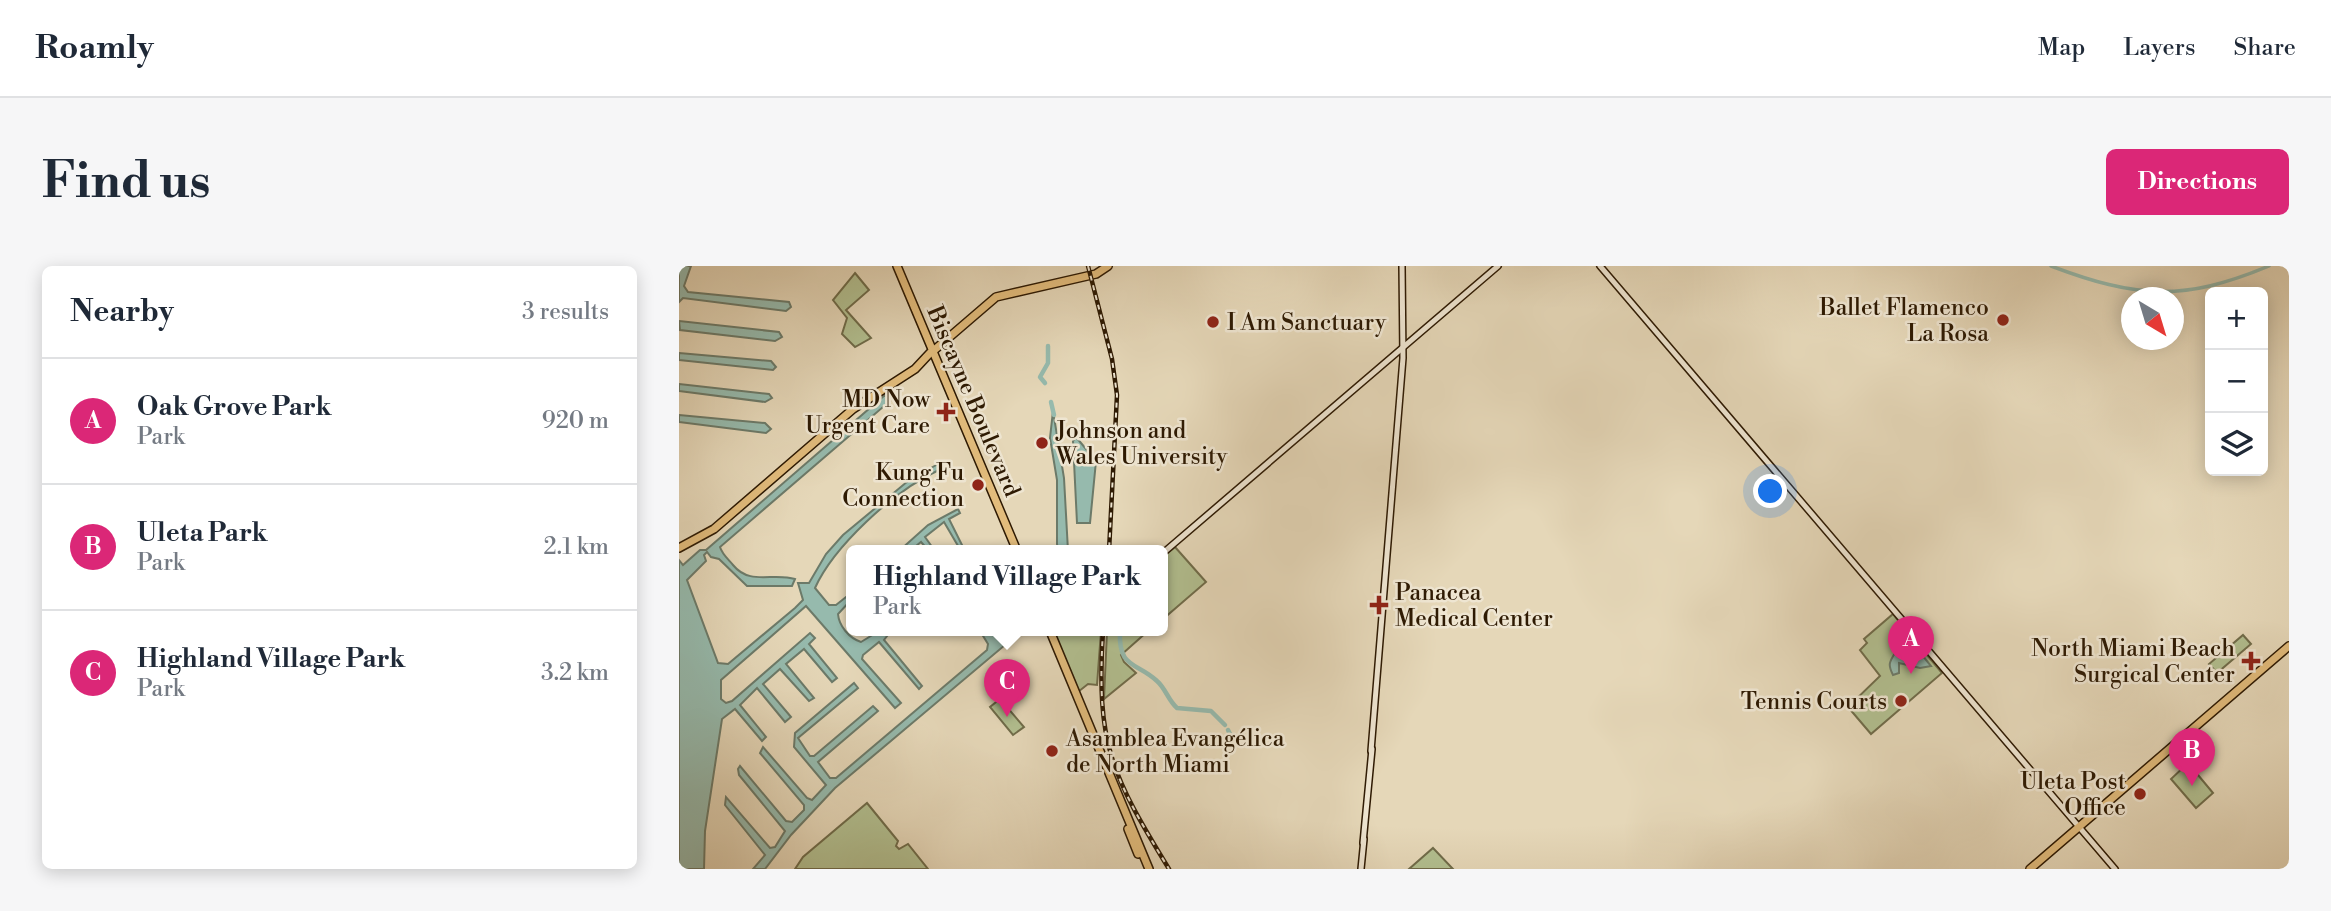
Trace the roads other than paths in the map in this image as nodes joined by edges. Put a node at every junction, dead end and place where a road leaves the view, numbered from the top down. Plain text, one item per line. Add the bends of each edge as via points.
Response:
1 (1108, 266) edge
2 (1402, 266) edge
3 (1498, 266) edge
4 (1602, 268) edge
5 (897, 270) edge
6 (1622, 292) junction
7 (1639, 313) junction
8 (1657, 331) junction
9 (1404, 337) junction
10 (1412, 340) junction
11 (1404, 346) junction
12 (1670, 350) junction
13 (1396, 353) junction
14 (930, 357) junction
15 (1403, 358) junction
16 (1683, 362) junction
17 (1686, 369) junction
18 (1402, 373) junction
19 (1409, 375) dead end
20 (1701, 383) junction
21 (1393, 389) dead end
22 (1401, 393) junction
23 (1720, 406) junction
24 (1391, 424) dead end
25 (1400, 426) junction
26 (1394, 477) junction
27 (1403, 480) dead end
28 (1387, 481) dead end
29 (1012, 545) edge
30 (1389, 545) junction
31 (681, 546) edge
32 (1168, 549) edge
33 (1395, 552) dead end
34 (1380, 565) dead end
35 (1387, 568) junction
36 (1383, 618) junction
37 (1374, 620) dead end
38 (1049, 636) edge
39 (2289, 649) edge
40 (1364, 741) dead end
41 (1371, 748) junction
42 (1370, 758) junction
43 (1363, 761) dead end
44 (1121, 809) junction
45 (2081, 828) junction
46 (2042, 861) edge
47 (1147, 869) edge
48 (1361, 869) edge
49 (2030, 869) edge
50 (2115, 869) edge

1 - 14 main road via 1096,274 995,298
2 - 9 main road
3 - 10 main road
4 - 6 main road
5 - 14 main road, Biscayne Boulevard
6 - 7 main road
6 - 8 main road
7 - 8 main road
7 - 12 main road
8 - 16 main road
9 - 10 main road
9 - 11 main road
10 - 11 main road
11 - 13 main road
11 - 15 main road
12 - 16 main road
12 - 17 main road
13 - 15 main road
13 - 32 main road
14 - 29 main road, Biscayne Boulevard
14 - 31 main road via 858,406 714,529
15 - 18 main road
16 - 20 main road
17 - 20 main road
17 - 23 main road
18 - 19 main road
18 - 22 main road
20 - 23 main road
21 - 22 main road
22 - 25 main road
23 - 45 main road
24 - 25 main road
25 - 26 main road
26 - 27 main road
26 - 28 main road
26 - 30 main road
30 - 33 main road
30 - 35 main road
34 - 35 main road
35 - 36 main road
36 - 37 main road
36 - 41 main road
38 - 44 main road
39 - 45 main road
40 - 41 main road
41 - 42 main road
42 - 43 main road
42 - 48 main road
44 - 47 main road
44 - 47 main road
45 - 46 main road
45 - 50 main road
46 - 49 main road

